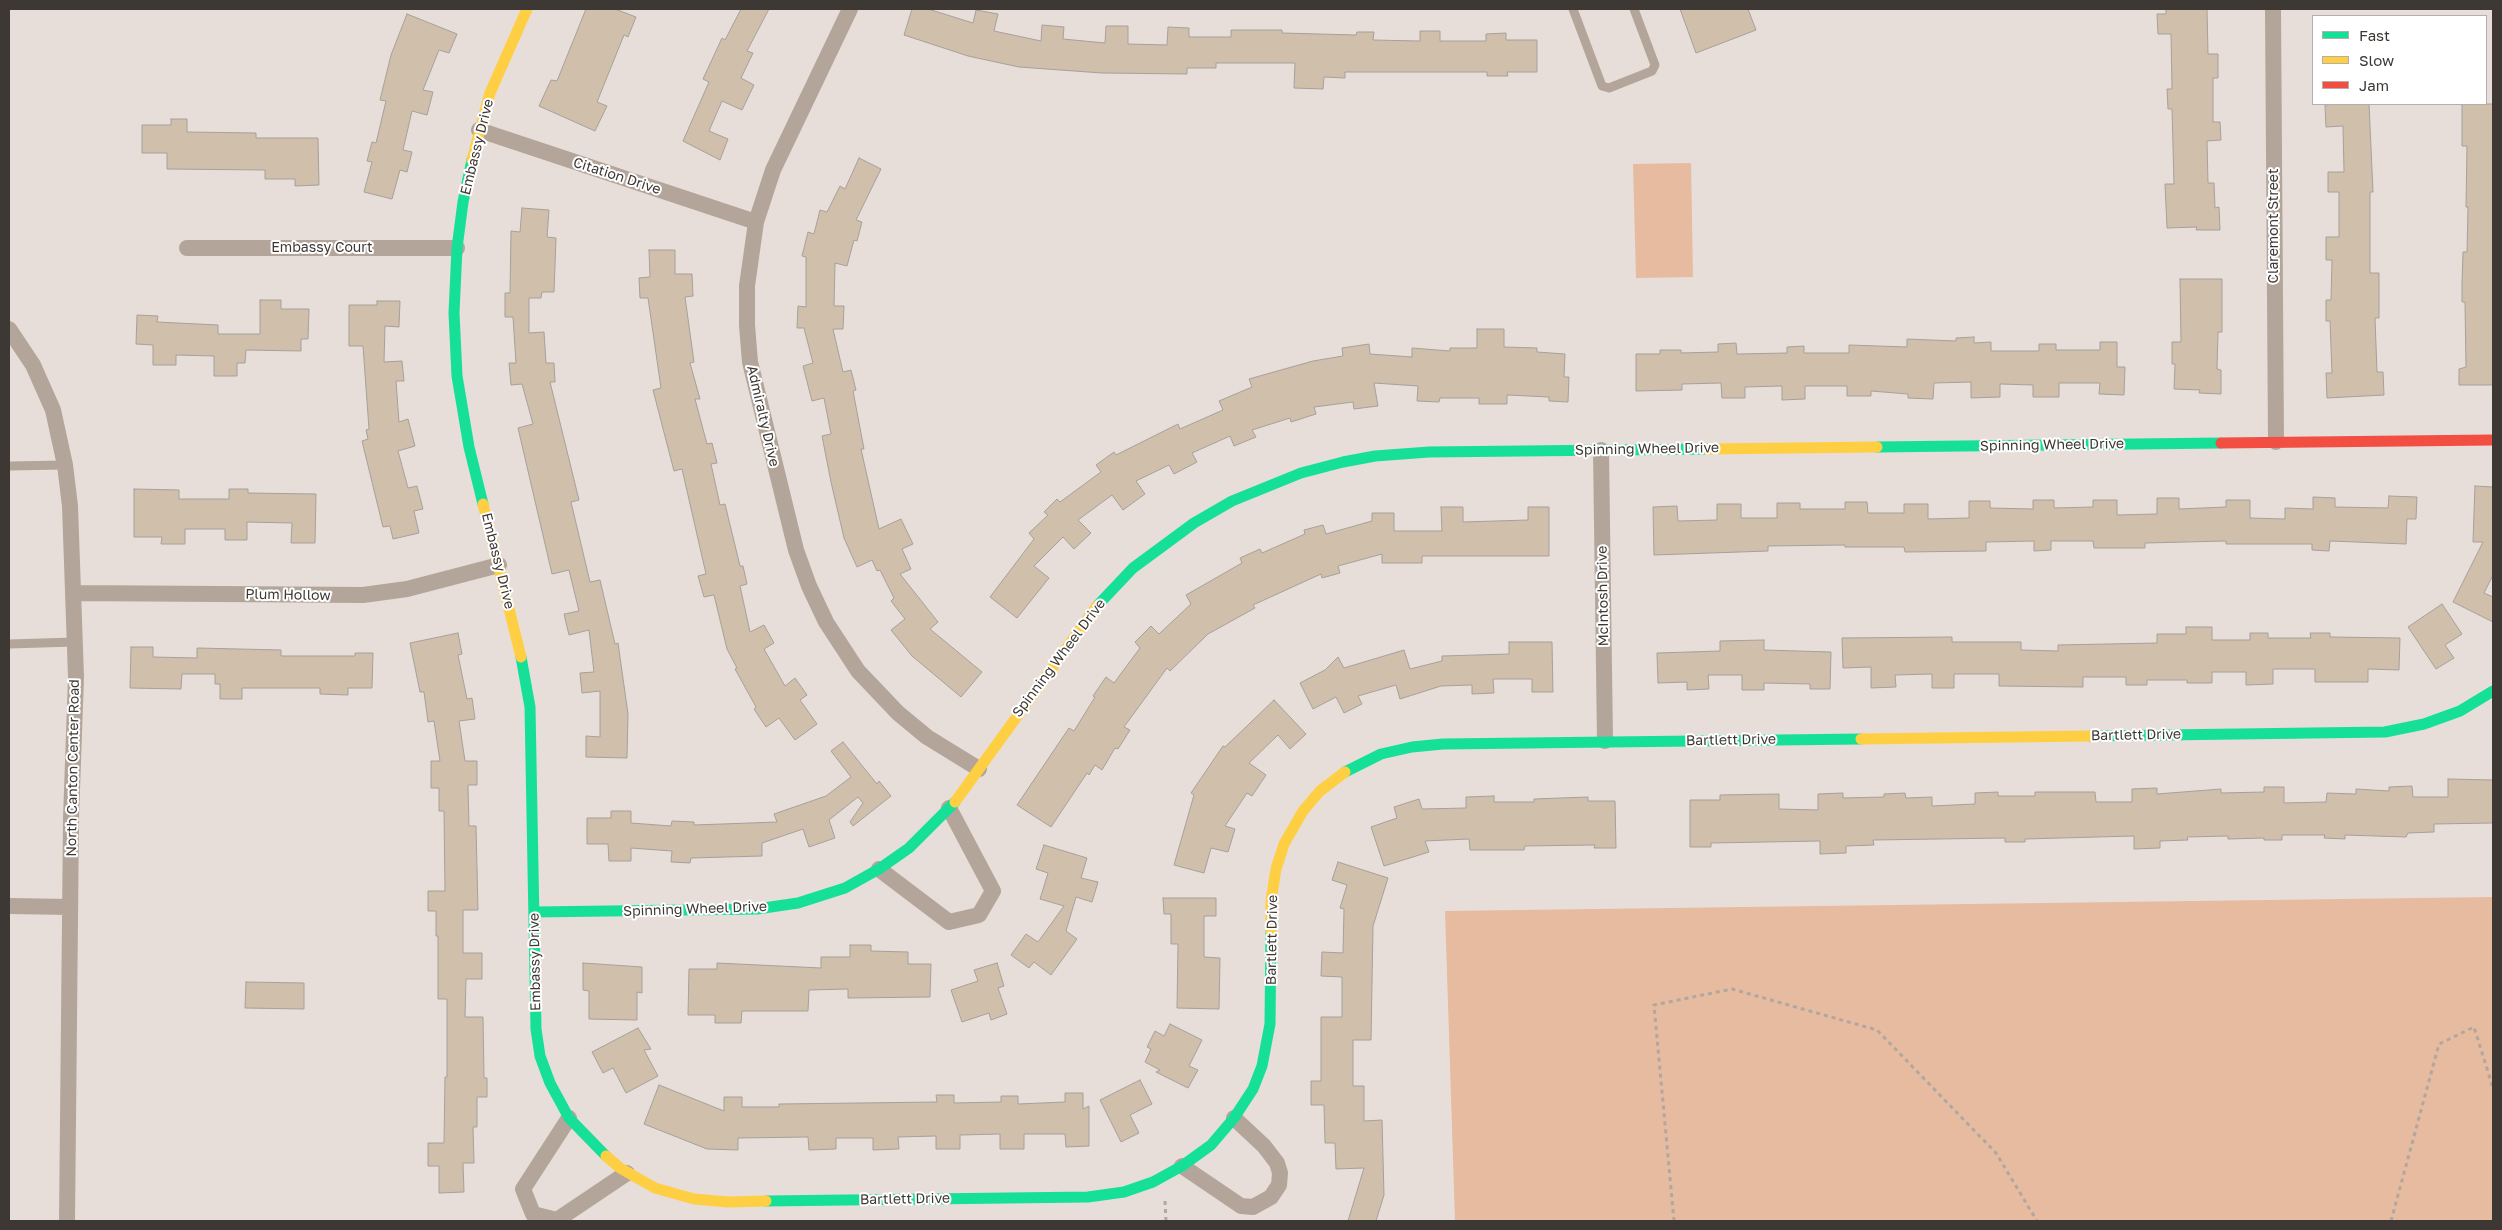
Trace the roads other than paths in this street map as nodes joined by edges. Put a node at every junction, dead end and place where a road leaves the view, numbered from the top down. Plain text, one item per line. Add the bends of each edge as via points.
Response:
1 (527, 9) edge
2 (850, 9) edge
3 (1573, 9) edge
4 (1634, 9) edge
5 (2273, 9) edge
6 (479, 130) junction
7 (756, 222) junction
8 (187, 248) dead end
9 (457, 248) junction
10 (9, 329) edge
11 (2493, 440) edge
12 (2276, 442) junction
13 (1602, 450) junction
14 (65, 465) junction
15 (9, 466) edge
16 (499, 565) junction
17 (73, 593) junction
18 (74, 642) junction
19 (9, 644) edge
20 (2493, 690) edge
21 (1605, 742) junction
22 (979, 768) junction
23 (949, 808) junction
24 (879, 869) junction
25 (9, 906) edge
26 (70, 907) junction
27 (534, 912) junction
28 (569, 1118) junction
29 (1234, 1118) junction
30 (591, 1143) joint
31 (1182, 1166) junction
32 (627, 1173) junction
33 (67, 1221) edge

1 - 6 street, Embassy Drive via 503,59
2 - 7 street, Admiralty Drive via 773,170
3 - 4 lane via 1602,86 1609,88 1652,71 1655,65
5 - 12 street, Claremont Street
6 - 7 street, Citation Drive
6 - 9 street, Embassy Drive via 463,202
7 - 22 street, Admiralty Drive via 747,286 750,362 796,550 809,586 841,647 877,692 927,737
8 - 9 street, Embassy Court
9 - 16 street, Embassy Drive via 454,314 457,376 469,447
10 - 14 street, North Canton Center Road via 44,387 55,418
11 - 12 street, Spinning Wheel Drive
12 - 13 street, Spinning Wheel Drive
13 - 21 street, McIntosh Drive
13 - 22 street, Spinning Wheel Drive via 1429,452 1375,456 1301,473 1232,501 1158,547 1102,598 1054,660
14 - 15 lane
14 - 17 street, North Canton Center Road
16 - 17 street, Plum Hollow via 407,589 363,595
16 - 27 street, Embassy Drive via 524,667 530,707
17 - 18 street, North Canton Center Road
18 - 19 lane
18 - 26 street, North Canton Center Road
20 - 21 street, Bartlett Drive via 2460,711 2424,724 2385,732
21 - 29 street, Bartlett Drive via 1412,747 1362,762 1320,792 1293,827 1276,869 1271,901 1270,1024 1262,1066 1253,1089
22 - 23 street, Spinning Wheel Drive
23 - 24 street, Spinning Wheel Drive via 908,848
23 - 24 street via 993,891 979,915 949,922
24 - 27 street, Spinning Wheel Drive via 845,888 822,896 757,909
25 - 26 street
26 - 33 street, North Canton Center Road
27 - 28 street, Embassy Drive via 539,1047 550,1083
28 - 30 street, Embassy Drive
28 - 32 street via 523,1189 533,1214 557,1220
29 - 31 street, Bartlett Drive via 1211,1145
29 - 31 street via 1264,1146 1276,1163 1280,1173 1279,1185 1271,1197 1253,1207 1241,1206
30 - 32 street, Bartlett Drive
31 - 32 street, Bartlett Drive via 1153,1182 1124,1192 1088,1197 728,1202 674,1195

